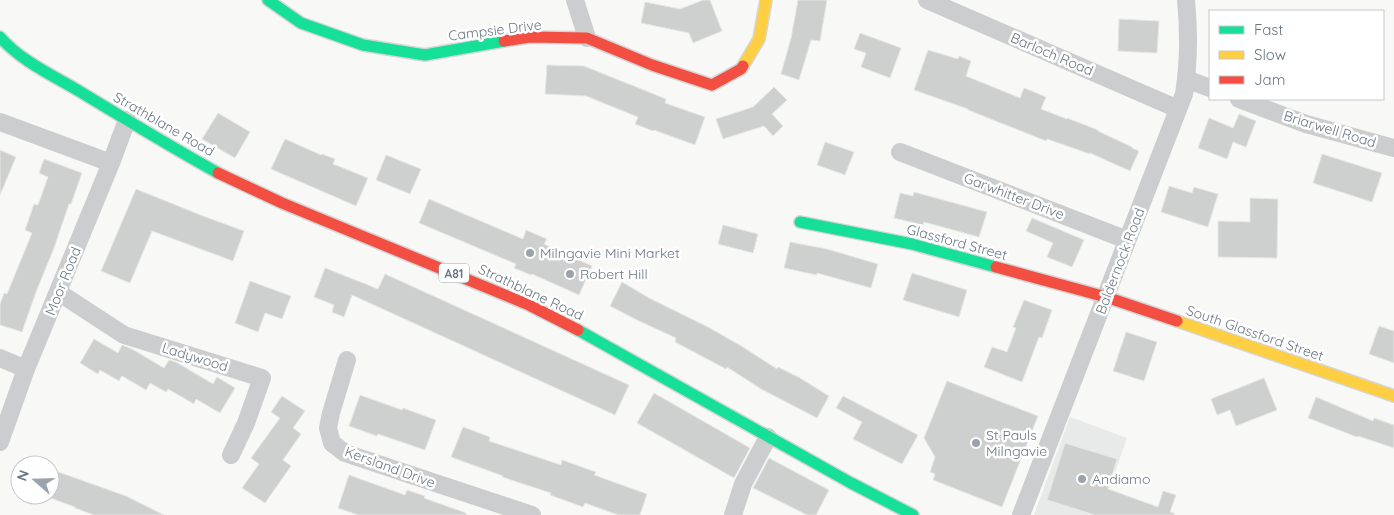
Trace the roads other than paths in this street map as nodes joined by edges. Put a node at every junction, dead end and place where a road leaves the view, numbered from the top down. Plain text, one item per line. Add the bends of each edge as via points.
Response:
1 (268, 0) edge
2 (575, 0) edge
3 (766, 0) edge
4 (926, 0) edge
5 (1186, 0) edge
6 (0, 37) edge
7 (587, 38) junction
8 (1186, 79) junction
9 (1209, 88) edge
10 (1242, 100) edge
11 (1178, 109) junction
12 (126, 120) junction
13 (0, 122) edge
14 (1394, 148) edge
15 (900, 152) dead end
16 (111, 163) junction
17 (800, 222) dead end
18 (1127, 240) junction
19 (58, 292) junction
20 (1106, 297) junction
21 (0, 358) edge
22 (347, 360) dead end
23 (26, 369) junction
24 (1394, 396) edge
25 (768, 437) junction
26 (0, 442) edge
27 (231, 455) dead end
28 (532, 515) edge
29 (732, 515) edge
30 (913, 515) edge
31 (1021, 515) edge

1 - 7 street, Campsie Drive via 300,23 363,45 425,55 530,38
2 - 7 street
3 - 7 street, Campsie Drive via 759,39 742,69 712,85
4 - 11 street, Barloch Road
5 - 8 street, Baldernock Road via 1189,34
6 - 12 street, Strathblane Road / A81 via 32,63
8 - 9 street
8 - 11 street, Baldernock Road
10 - 14 street, Briarwell Road via 1306,124
11 - 18 street, Baldernock Road
12 - 16 street, Moor Road
12 - 25 street, Strathblane Road / A81 via 235,182 529,305
13 - 16 street
15 - 18 street, Garwhitter Drive
16 - 19 street, Moor Road
17 - 20 street, Glassford Street via 912,244
18 - 20 street, Baldernock Road
19 - 23 street, Moor Road
19 - 27 street, Ladywood via 124,336 262,378
20 - 24 street, South Glassford Street
20 - 31 street, Baldernock Road
21 - 23 street
22 - 28 street, Kersland Drive via 330,413 328,428 332,443 345,453
23 - 26 street, Moor Road
25 - 29 street via 743,484
25 - 30 street, Strathblane Road / A81

